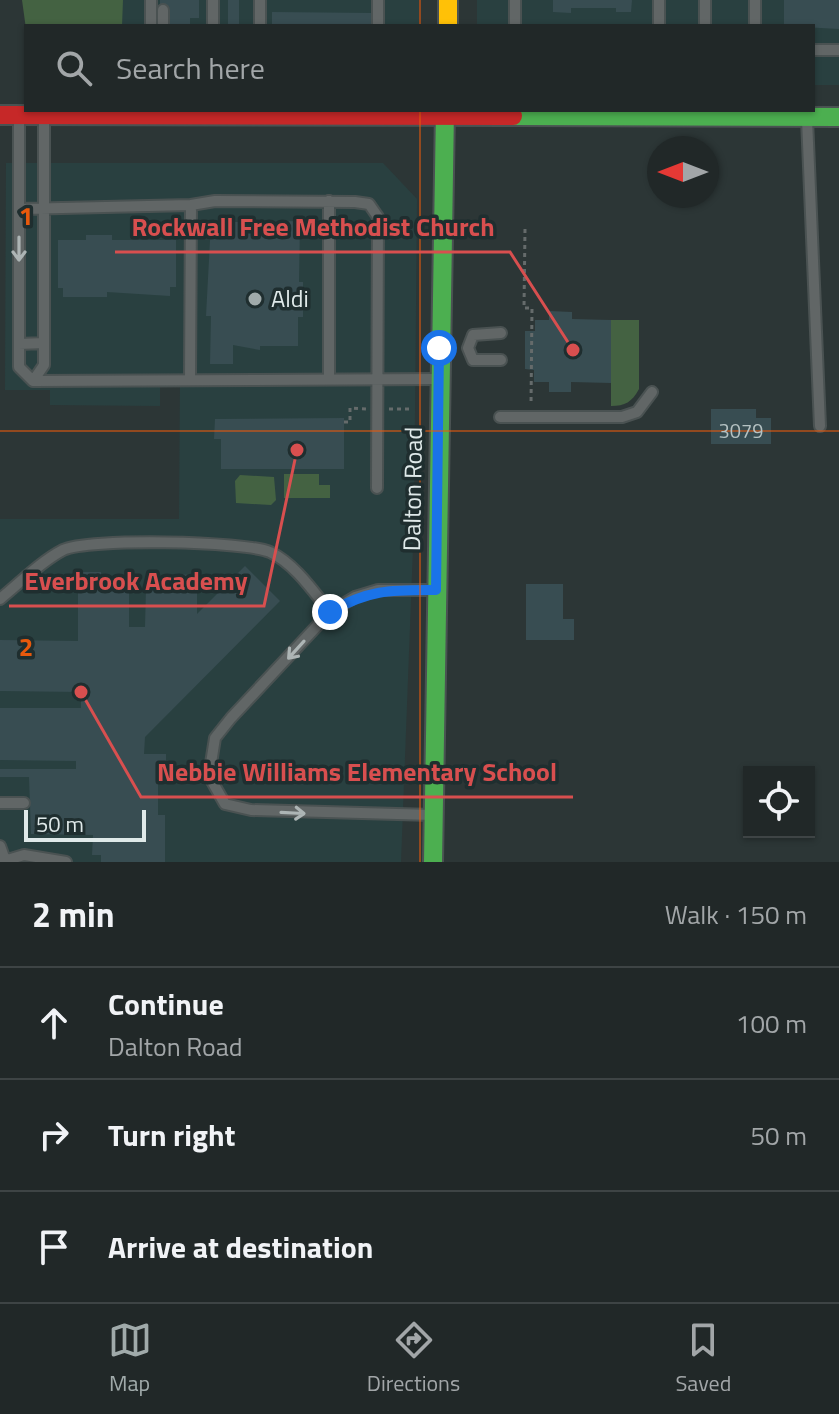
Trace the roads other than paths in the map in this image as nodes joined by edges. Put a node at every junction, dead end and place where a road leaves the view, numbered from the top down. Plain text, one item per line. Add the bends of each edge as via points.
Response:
1 (151, 0) edge
2 (213, 0) edge
3 (260, 0) edge
4 (378, 0) edge
5 (448, 0) edge
6 (515, 0) edge
7 (659, 0) edge
8 (705, 0) edge
9 (755, 0) edge
10 (163, 10) dead end
11 (151, 24) edge
12 (163, 24) edge
13 (213, 24) edge
14 (260, 24) edge
15 (378, 24) edge
16 (448, 24) edge
17 (515, 24) edge
18 (659, 24) edge
19 (705, 24) edge
20 (755, 24) edge
21 (815, 50) edge
22 (839, 50) edge
23 (232, 112) edge
24 (444, 113) edge
25 (9, 115) edge
26 (44, 115) junction
27 (807, 117) junction
28 (839, 117) edge
29 (329, 201) junction
30 (191, 205) junction
31 (44, 207) junction
32 (19, 209) junction
33 (501, 333) dead end
34 (44, 343) junction
35 (19, 344) junction
36 (439, 348) junction
37 (468, 348) junction
38 (501, 360) dead end
39 (190, 379) junction
40 (329, 379) junction
41 (377, 379) junction
42 (438, 379) junction
43 (33, 381) junction
44 (652, 392) dead end
45 (500, 417) dead end
46 (820, 426) dead end
47 (377, 488) dead end
48 (436, 590) junction
49 (0, 599) edge
50 (330, 612) junction
51 (0, 803) edge
52 (24, 803) dead end
53 (433, 815) junction
54 (0, 846) edge
55 (3, 861) edge
56 (66, 862) edge
57 (433, 862) edge

1 - 11 lane
2 - 13 lane
3 - 14 lane
4 - 15 lane
5 - 16 main road
6 - 17 lane
7 - 18 lane
8 - 19 lane
9 - 20 lane
10 - 12 lane
21 - 22 lane
23 - 24 main road
23 - 26 main road
24 - 27 main road
24 - 36 main road, Dalton Road
25 - 26 main road
25 - 32 lane
26 - 31 lane
27 - 28 main road
27 - 46 lane
29 - 30 lane
29 - 40 lane
29 - 41 lane via 369,204 378,217
30 - 31 lane
30 - 39 lane
31 - 32 lane
31 - 34 lane
32 -> 35 lane
33 - 37 lane via 473,335
34 - 35 lane
34 - 43 lane via 44,365
35 - 43 lane via 19,367
36 - 37 lane
36 - 42 main road, Dalton Road
37 - 38 lane via 473,360
39 - 40 lane
39 - 43 lane
40 - 41 lane
41 - 42 lane
41 - 47 lane
42 - 48 main road, Dalton Road
44 - 45 lane via 637,412 622,417
48 - 50 lane via 378,590
48 - 53 main road, Dalton Road
49 - 50 lane via 63,550 177,543 269,552 288,564
50 -> 53 lane via 215,738 209,776 219,798 251,810
51 - 52 lane
53 - 57 main road, Dalton Road
54 - 55 lane
55 - 56 lane via 34,855

